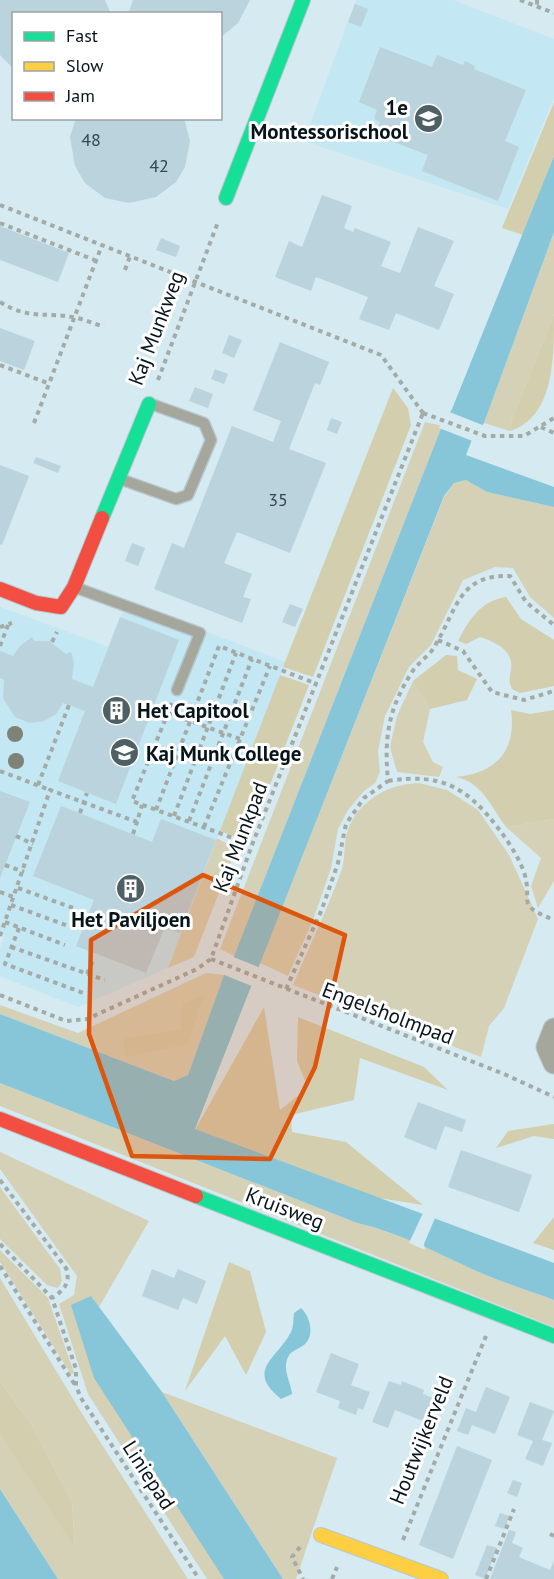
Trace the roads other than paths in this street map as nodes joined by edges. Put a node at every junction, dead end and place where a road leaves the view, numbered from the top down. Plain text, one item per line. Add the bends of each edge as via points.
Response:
1 (303, 0) edge
2 (226, 198) road end
3 (149, 404) joint
4 (117, 478) junction
5 (74, 587) junction
6 (0, 589) edge
7 (177, 690) road end
8 (554, 1029) edge
9 (554, 1063) edge
10 (0, 1119) edge
11 (554, 1336) edge
12 (321, 1535) dead end
13 (441, 1579) edge

1 - 2 street
3 - 4 street, Kaj Munkweg
3 - 4 lane via 204,423 211,440 188,495 176,499
4 - 5 street, Kaj Munkweg
5 - 6 street, Kaj Munkweg via 61,607 36,603
5 - 7 lane via 200,633
8 - 9 street via 547,1047
10 - 11 street, Kruisweg
12 - 13 street

